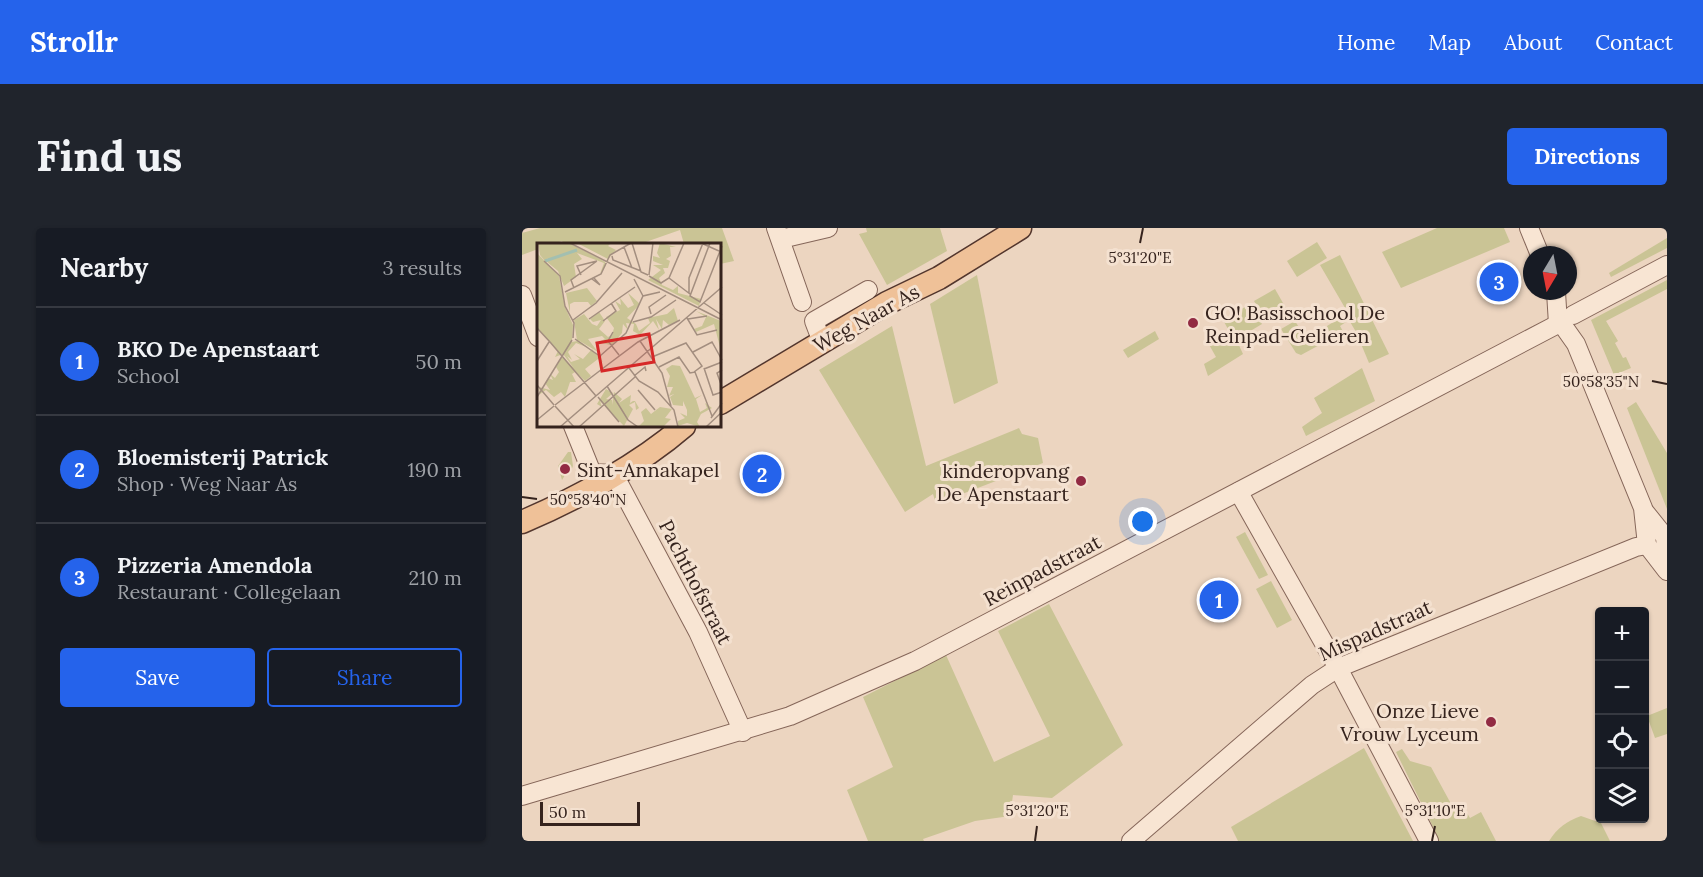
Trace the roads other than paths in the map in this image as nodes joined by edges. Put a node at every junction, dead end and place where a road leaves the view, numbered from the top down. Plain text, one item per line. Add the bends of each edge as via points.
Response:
1 (828, 228) edge
2 (1529, 228) edge
3 (1021, 230) edge
4 (778, 233) edge
5 (1536, 246) edge
6 (1667, 264) edge
7 (868, 290) dead end
8 (522, 295) edge
9 (1557, 300) edge
10 (802, 302) dead end
11 (1563, 321) junction
12 (537, 334) edge
13 (537, 337) edge
14 (522, 341) edge
15 (822, 342) junction
16 (722, 402) edge
17 (574, 428) edge
18 (674, 428) edge
19 (682, 428) edge
20 (603, 474) junction
21 (1240, 491) junction
22 (522, 521) edge
23 (1656, 545) edge
24 (1667, 571) edge
25 (1338, 668) junction
26 (743, 732) junction
27 (522, 796) edge
28 (1131, 841) edge
29 (1429, 841) edge

1 - 4 street
2 - 5 street
3 - 15 main road, Weg Naar As
4 - 10 street
6 - 11 street, Reinpadstraat
7 - 15 street via 814,321
8 - 12 street
9 - 11 street
11 - 21 street, Reinpadstraat
11 - 23 street via 1576,344
13 - 14 street
15 - 16 main road, Weg Naar As
17 - 20 street, Pachthofstraat
18 - 20 main road via 638,446
19 - 20 main road via 663,444
20 - 22 main road via 566,503
20 - 26 street, Pachthofstraat via 698,632
21 - 25 street
21 - 26 street, Reinpadstraat via 915,661 790,716
23 - 24 street
23 - 25 street, Mispadstraat via 1636,547
25 - 28 street, Mispadstraat via 1312,685
25 - 29 street
26 - 27 street, Reinpadstraat

